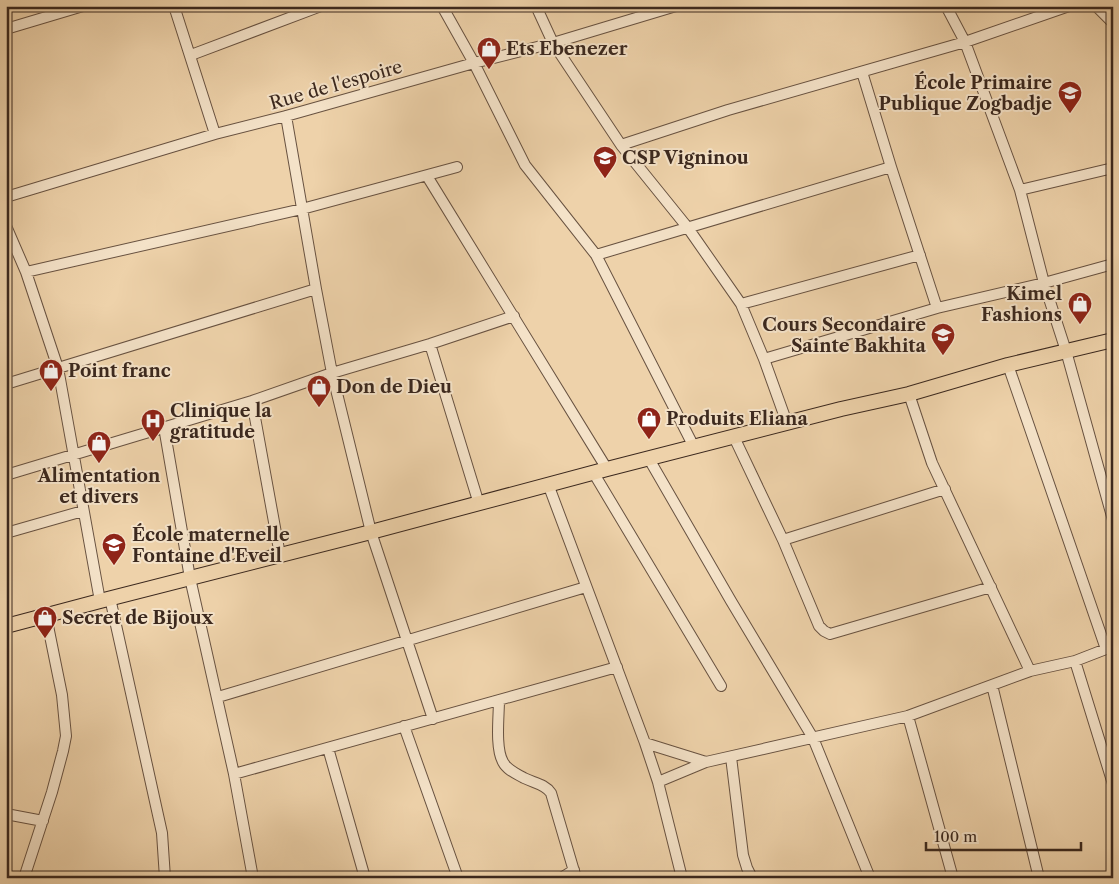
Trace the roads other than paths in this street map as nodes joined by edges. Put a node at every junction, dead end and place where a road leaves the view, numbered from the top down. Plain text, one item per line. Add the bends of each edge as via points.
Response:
1 (174, 6) edge
2 (321, 6) edge
3 (442, 6) edge
4 (536, 6) edge
5 (946, 6) edge
6 (1069, 6) edge
7 (1096, 6) edge
8 (78, 7) edge
9 (669, 7) edge
10 (1113, 23) edge
11 (6, 29) edge
12 (965, 42) junction
13 (553, 43) junction
14 (191, 55) junction
15 (474, 63) junction
16 (862, 72) junction
17 (286, 116) junction
18 (215, 134) junction
19 (621, 145) junction
20 (457, 167) dead end
21 (891, 167) junction
22 (1113, 168) edge
23 (427, 176) junction
24 (1020, 190) junction
25 (6, 198) edge
26 (302, 209) junction
27 (6, 226) edge
28 (688, 228) junction
29 (596, 255) junction
30 (920, 255) junction
31 (1113, 264) edge
32 (26, 272) junction
33 (1044, 283) junction
34 (316, 289) junction
35 (741, 304) junction
36 (937, 308) junction
37 (514, 316) junction
38 (1113, 340) edge
39 (430, 344) junction
40 (1066, 351) junction
41 (764, 359) junction
42 (1008, 365) junction
43 (58, 368) junction
44 (332, 373) junction
45 (6, 384) edge
46 (909, 394) junction
47 (252, 401) junction
48 (787, 423) junction
49 (164, 427) junction
50 (734, 437) junction
51 (694, 447) junction
52 (72, 455) junction
53 (649, 459) junction
54 (607, 469) junction
55 (593, 472) junction
56 (6, 475) edge
57 (548, 484) junction
58 (944, 489) junction
59 (479, 504) junction
60 (83, 511) junction
61 (1113, 520) edge
62 (6, 532) edge
63 (371, 532) junction
64 (783, 540) junction
65 (280, 556) junction
66 (190, 578) junction
67 (586, 587) junction
68 (991, 587) junction
69 (105, 600) junction
70 (46, 616) junction
71 (6, 626) edge
72 (407, 640) junction
73 (1109, 649) edge
74 (1075, 661) junction
75 (617, 667) junction
76 (1030, 671) junction
77 (992, 685) junction
78 (721, 686) dead end
79 (218, 696) junction
80 (500, 700) junction
81 (908, 716) junction
82 (433, 719) junction
83 (404, 726) junction
84 (813, 738) junction
85 (645, 743) junction
86 (328, 748) junction
87 (731, 757) junction
88 (706, 762) junction
89 (234, 774) junction
90 (658, 782) junction
91 (1113, 784) edge
92 (6, 814) edge
93 (43, 821) junction
94 (575, 874) edge
95 (24, 878) edge
96 (166, 878) edge
97 (253, 878) edge
98 (365, 878) edge
99 (458, 878) edge
100 (561, 878) edge
101 (682, 878) edge
102 (752, 878) edge
103 (870, 878) edge
104 (953, 878) edge
105 (1039, 878) edge

1 - 14 street
2 - 14 street
3 - 15 street
4 - 13 street
5 - 12 street
6 - 12 street
7 - 10 street
8 - 11 street
9 - 13 street, Rue de l'espoire
12 - 16 street
12 - 24 street
13 - 15 street, Rue de l'espoire
13 - 19 street
14 - 18 street
15 - 17 street, Rue de l'espoire
15 - 29 street via 525,165
16 - 19 street
16 - 21 street
17 - 18 street, Rue de l'espoire
17 - 26 street
18 - 25 street, Rue de l'espoire
19 - 28 street
20 - 23 street
21 - 28 street
21 - 30 street
22 - 24 street
23 - 26 street
23 - 37 street
24 - 33 street
26 - 32 street
26 - 34 street
27 - 32 street
28 - 29 street
28 - 35 street
29 - 51 street
30 - 35 street
30 - 36 street
31 - 33 street
32 - 43 street
33 - 36 street
33 - 40 street
34 - 43 street
34 - 44 street
35 - 41 street
36 - 41 street
37 - 39 street
37 - 54 street
38 - 40 main road
39 - 44 street
39 - 59 street
40 - 42 main road
40 - 61 street
41 - 48 street
42 - 46 main road
42 - 73 street
43 - 45 street
43 - 52 street
44 - 47 street
44 - 63 street
46 - 48 main road
46 - 58 street via 932,464
47 - 49 street
47 - 65 street
48 - 50 main road
49 - 52 street
49 - 66 street
50 - 51 main road
50 - 64 street
51 - 53 main road
52 - 56 street
52 - 60 street
53 - 54 main road
53 - 84 street
54 - 55 main road
55 - 57 main road
55 - 78 street
57 - 59 main road
57 - 67 street
58 - 64 street
58 - 68 street
59 - 63 main road
60 - 62 street
60 - 69 street
63 - 65 main road
63 - 72 street
64 - 68 street via 819,626 830,634
65 - 66 main road
66 - 69 main road
66 - 79 street
67 - 72 street
67 - 75 street
68 - 76 street
69 - 70 main road
69 - 96 street via 162,833
70 - 71 main road
70 - 93 street via 62,694 66,736
72 - 79 street
72 - 82 street
73 - 74 street
74 - 76 street
74 - 91 street
75 - 80 street
75 - 85 street
76 - 77 street
77 - 81 street
77 - 105 street
79 - 89 street
80 - 82 street
80 - 94 street via 499,751 502,761 516,774 544,786 551,793
81 - 84 street
81 - 104 street
82 - 83 street
83 - 86 street
83 - 99 street
84 - 87 street
84 - 103 street
85 - 88 street
85 - 90 street
86 - 89 street
86 - 98 street
87 - 88 street
87 - 102 street via 743,855
88 - 90 street
89 - 97 street
90 - 101 street
92 - 93 street
93 - 95 street
94 - 100 street

